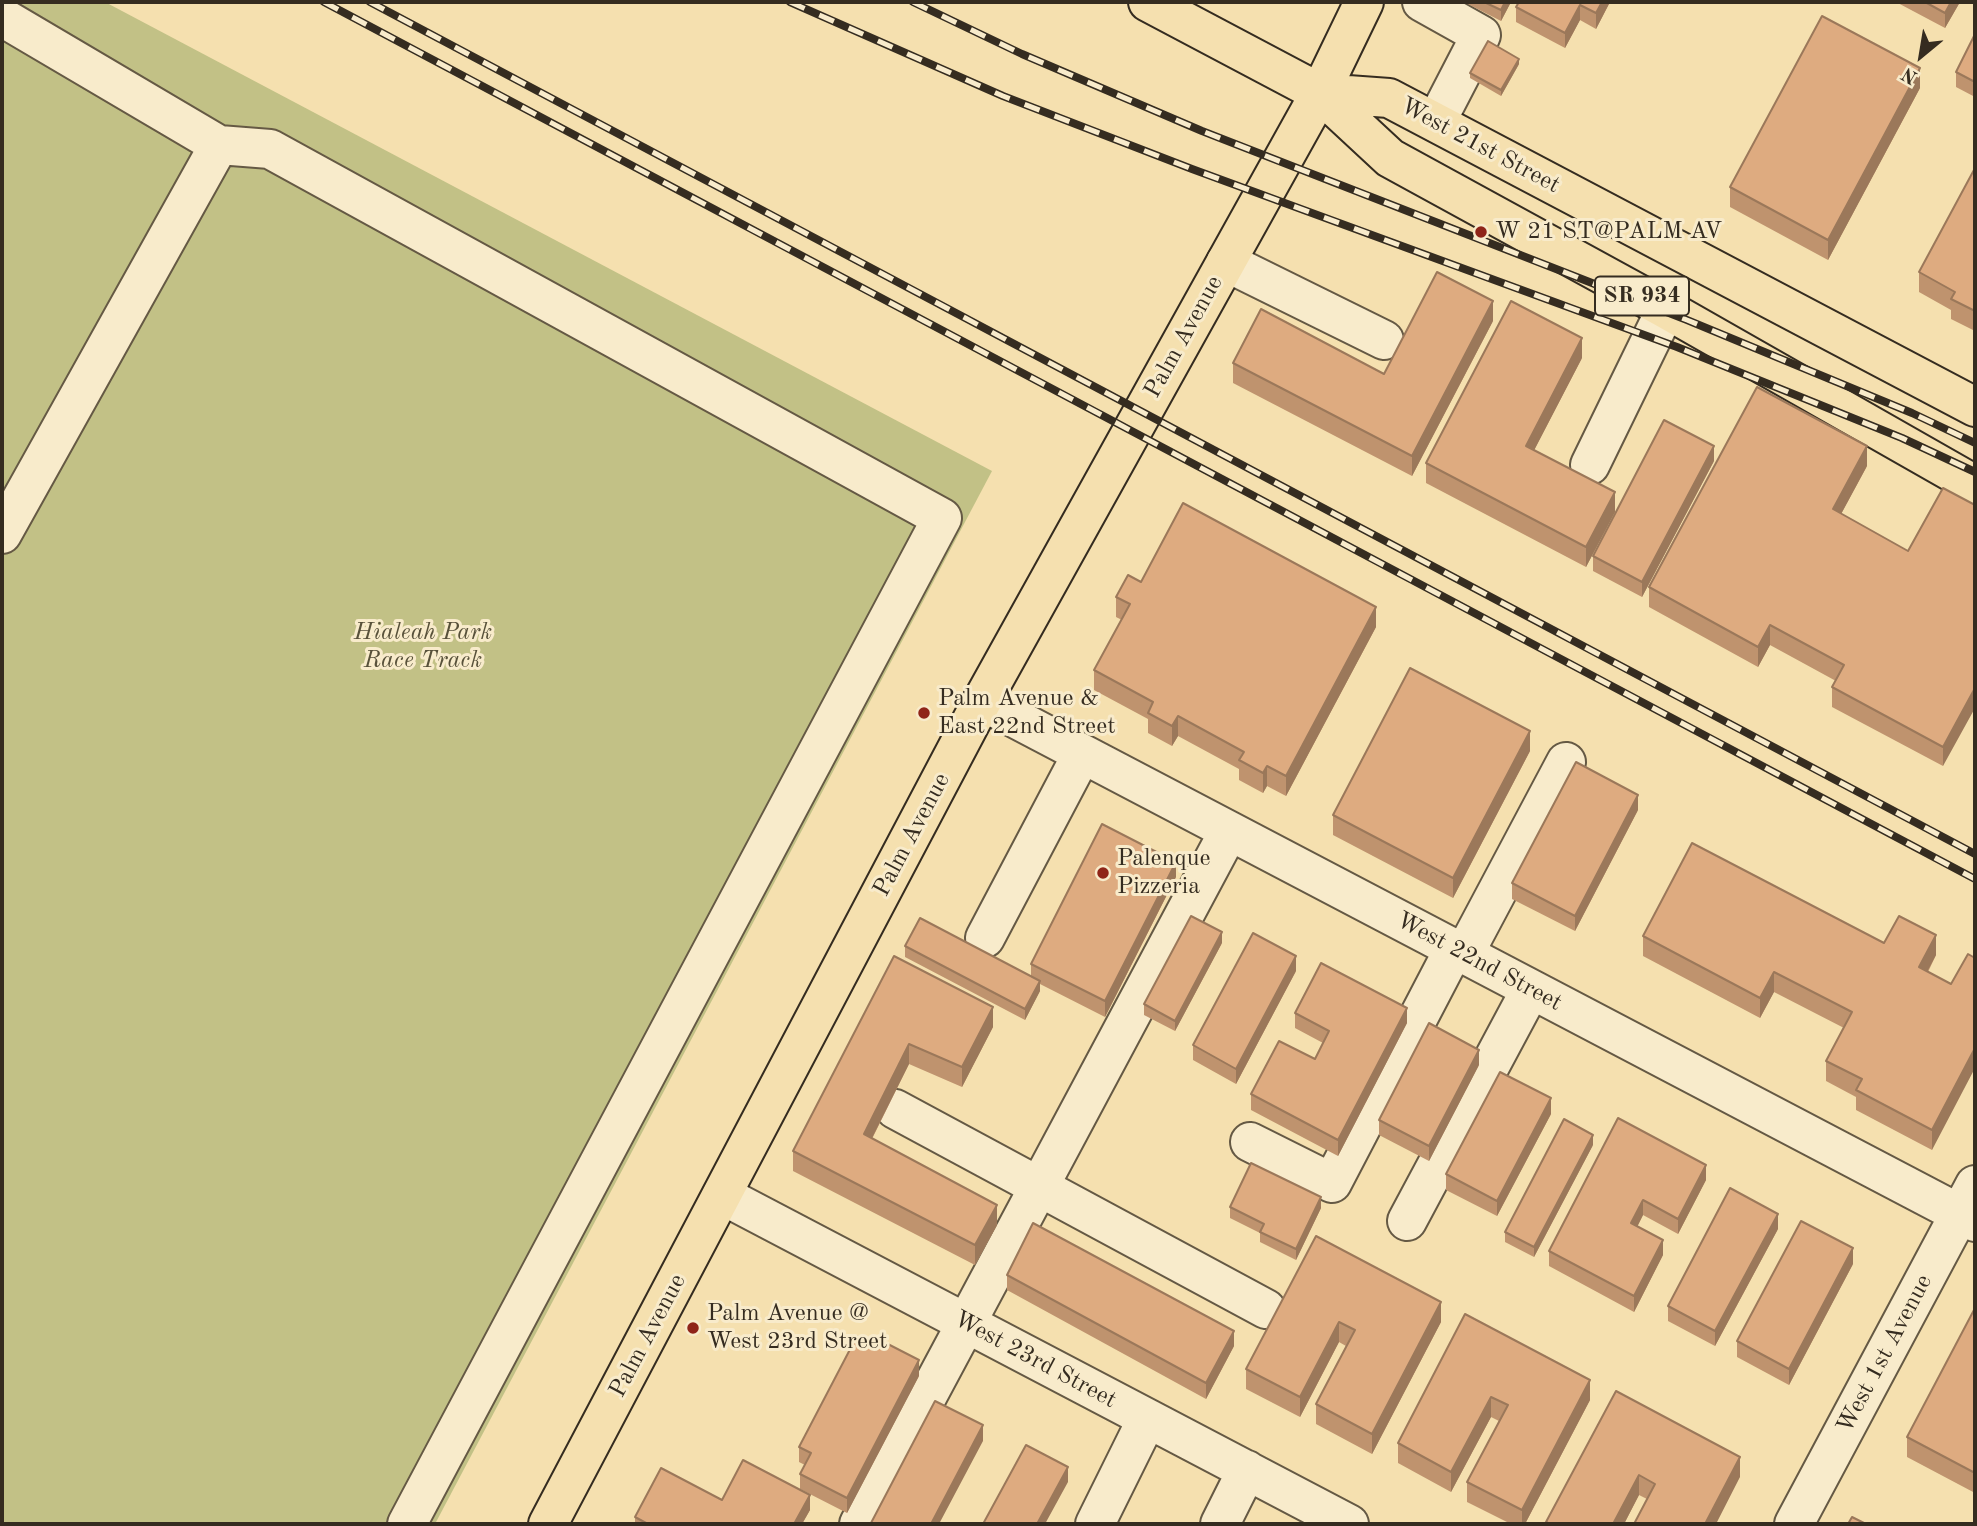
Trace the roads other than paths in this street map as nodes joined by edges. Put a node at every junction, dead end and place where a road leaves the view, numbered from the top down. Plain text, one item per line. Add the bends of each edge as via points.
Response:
1 (1148, 2) edge
2 (1364, 2) edge
3 (1422, 2) edge
4 (2, 18) edge
5 (1320, 93) junction
6 (1436, 122) junction
7 (219, 145) junction
8 (1226, 262) junction
9 (1666, 309) junction
10 (1384, 340) dead end
11 (1975, 407) edge
12 (1590, 465) dead end
13 (1975, 485) edge
14 (2, 534) edge
15 (982, 701) junction
16 (1082, 754) junction
17 (1566, 762) dead end
18 (1229, 831) junction
19 (985, 938) dead end
20 (1459, 951) junction
21 (1531, 989) junction
22 (895, 1109) edge
23 (1251, 1142) dead end
24 (1038, 1186) junction
25 (722, 1195) junction
26 (1970, 1207) edge
27 (1407, 1221) dead end
28 (1266, 1309) dead end
29 (965, 1323) junction
30 (1147, 1419) junction
31 (1247, 1471) junction
32 (407, 1524) edge
33 (548, 1524) edge
34 (859, 1524) edge
35 (1095, 1524) edge
36 (1220, 1524) edge
37 (1349, 1524) edge
38 (1794, 1524) edge

1 - 5 main road, SR 934
2 - 5 main road, Palm Avenue
3 - 6 street via 1481,35
4 - 7 street
5 - 6 main road, West 21st Street / SR 934 via 1389,98
5 - 8 main road, Palm Avenue
5 - 9 main road, West 21st Street / SR 934 via 1390,158
6 - 11 main road, West 21st Street / SR 934
7 - 14 street
7 - 32 street via 270,149 942,518
8 - 10 street
8 - 15 main road, Palm Avenue
9 - 12 street
9 - 13 main road, West 21st Street / SR 934
15 - 16 street, West 22nd Street
15 - 25 main road, Palm Avenue
16 - 18 street, West 22nd Street
16 - 19 street
17 - 20 street
18 - 20 street, West 22nd Street
18 - 24 street
20 - 21 street, West 22nd Street
20 - 23 street via 1332,1183
21 - 26 street, West 22nd Street
21 - 27 street
22 - 24 street
24 - 28 street
24 - 29 street
25 - 29 street, West 23rd Street
25 - 33 main road, Palm Avenue
26 - 38 street, West 1st Avenue
29 - 30 street, West 23rd Street
29 - 34 street
30 - 31 street, West 23rd Street
30 - 35 street
31 - 36 street
31 - 37 street, West 23rd Street

